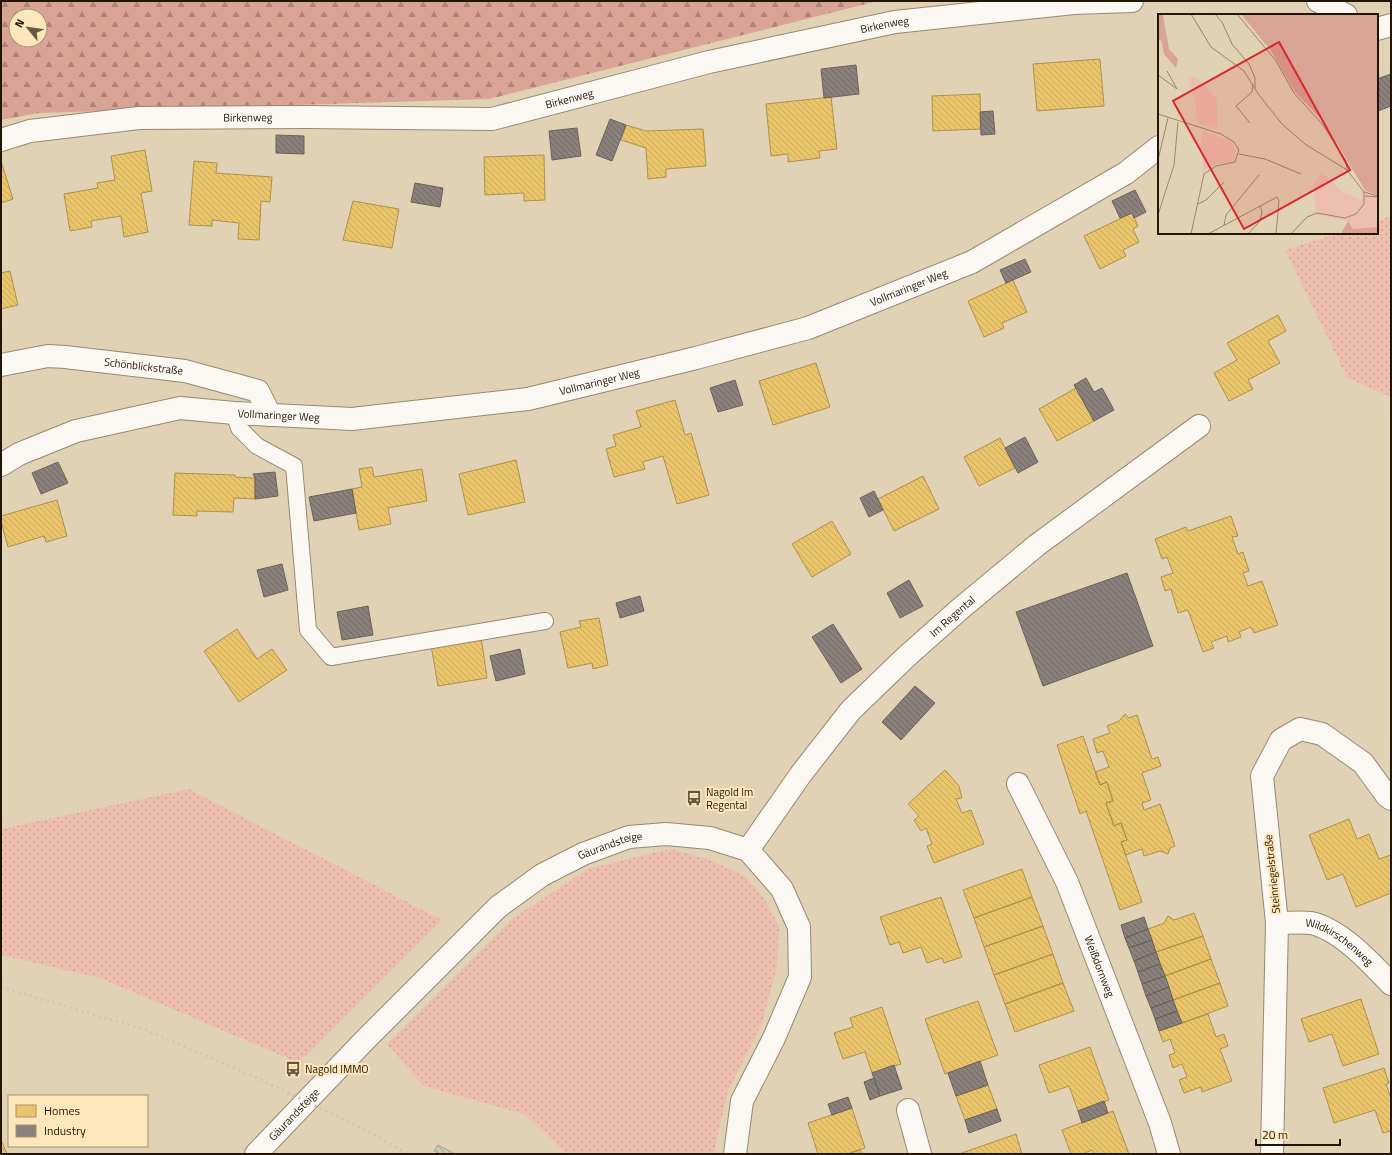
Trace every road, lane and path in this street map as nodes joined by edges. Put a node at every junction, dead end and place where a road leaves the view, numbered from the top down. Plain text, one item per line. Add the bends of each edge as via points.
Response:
1 (1132, 1) edge
2 (1318, 1) edge
3 (1344, 14) edge
4 (1391, 25) edge
5 (1378, 29) edge
6 (1, 140) edge
7 (1158, 148) edge
8 (1, 365) edge
9 (234, 413) junction
10 (270, 415) junction
11 (1199, 426) dead end
12 (1, 465) edge
13 (545, 621) dead end
14 (1018, 784) dead end
15 (1391, 799) edge
16 (748, 850) junction
17 (1277, 923) junction
18 (1391, 984) edge
19 (908, 1110) dead end
20 (256, 1154) edge
21 (735, 1154) edge
22 (920, 1154) edge
23 (1169, 1154) edge
24 (1272, 1154) edge

1 - 6 street, Birkenweg via 1074,3 895,22 709,62 492,119 139,118 30,131
2 - 3 street
4 - 5 street
7 - 10 street, Vollmaringer Weg via 1126,173 972,262 808,328 528,399 352,419
8 - 10 street, Schönblickstraße via 48,356 185,371 258,391
9 - 10 street, Vollmaringer Weg
9 - 12 street, Vollmaringer Weg via 180,408 76,431 19,454
9 - 13 lane via 239,428 257,446 294,466 308,630 331,657
11 - 16 street, Im Regental via 1037,545 906,657 851,710 801,774
14 - 23 street, Weißdornweg via 1067,882 1160,1123
15 - 17 street, Steinriegelstraße via 1363,763 1322,734 1300,729 1281,740 1262,776
16 - 20 street, Gäurandsteige via 710,838 666,834 629,837 583,854 542,875 498,907
16 - 21 street via 782,889 799,927 800,977 774,1038 742,1101
17 - 18 street, Wildkirschenweg via 1311,923 1336,933 1366,958
17 - 24 street, Steinriegelstraße
19 - 22 street

